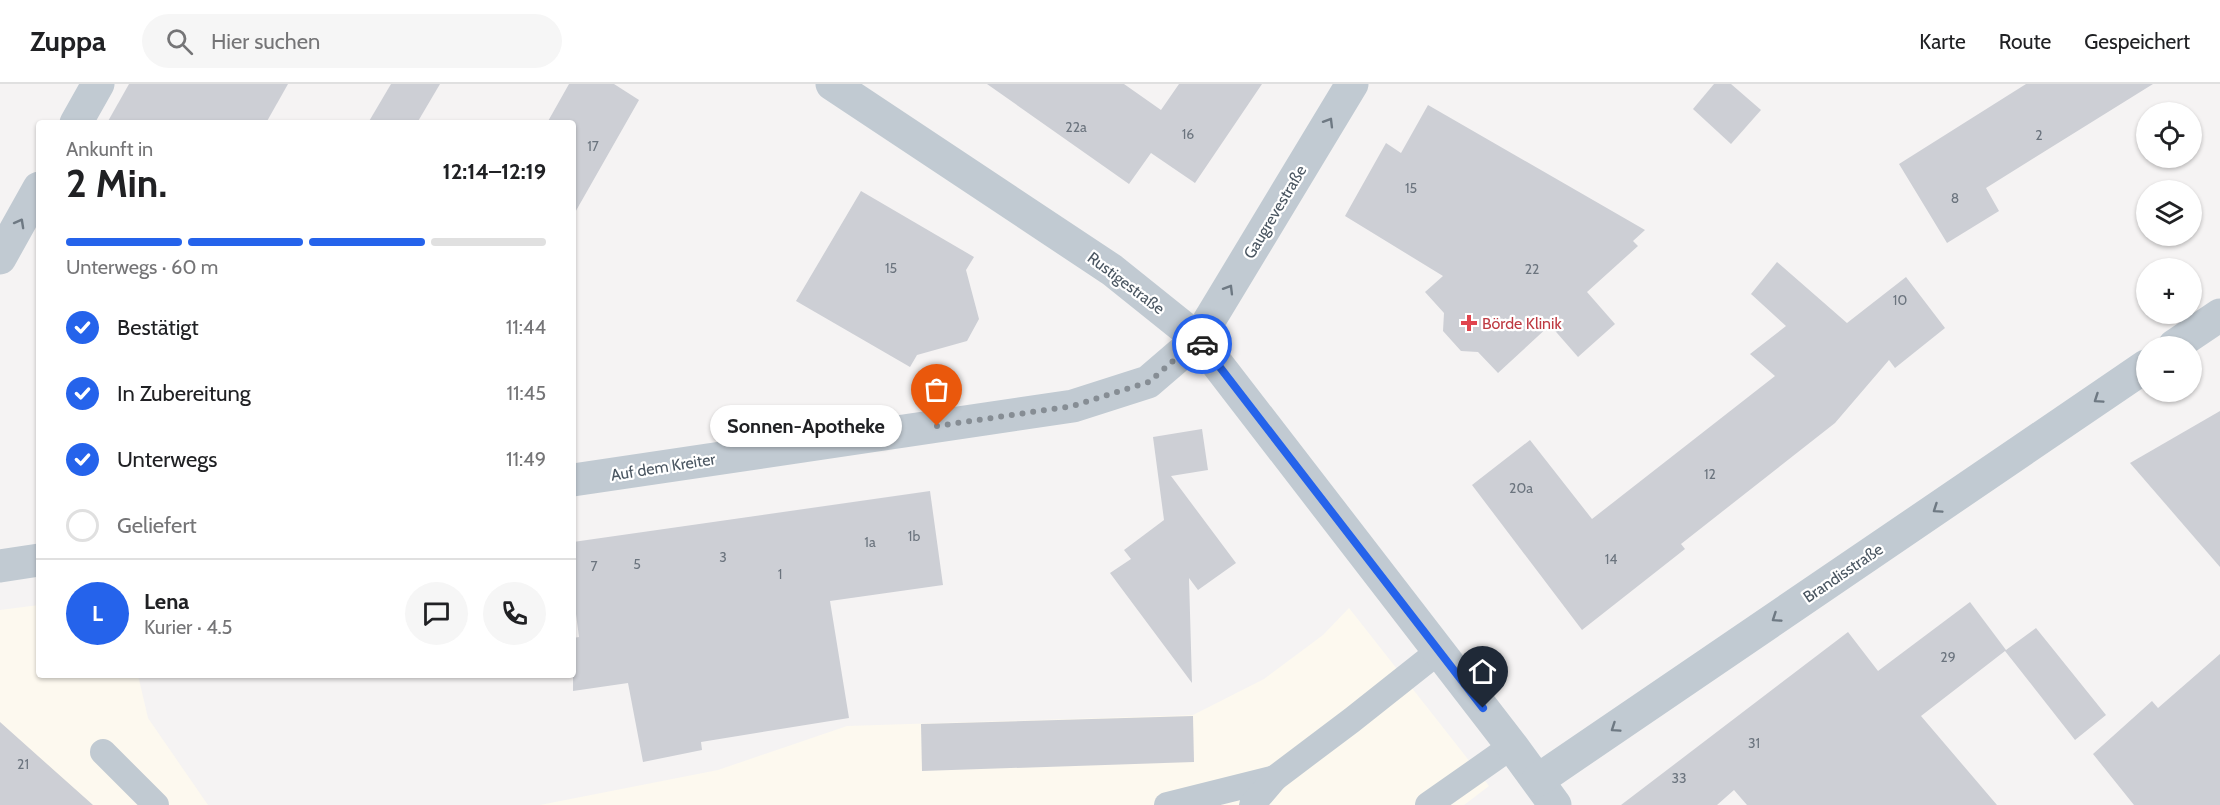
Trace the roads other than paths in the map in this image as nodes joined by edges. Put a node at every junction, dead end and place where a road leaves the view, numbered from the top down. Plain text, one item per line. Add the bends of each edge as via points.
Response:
1 (98, 84) edge
2 (832, 84) edge
3 (1353, 84) edge
4 (79, 120) edge
5 (36, 193) edge
6 (0, 258) edge
7 (2220, 315) edge
8 (2190, 336) edge
9 (1198, 339) junction
10 (2136, 373) edge
11 (576, 480) edge
12 (36, 560) edge
13 (0, 566) edge
14 (1439, 651) junction
15 (1512, 746) junction
16 (103, 752) dead end
17 (1275, 778) junction
18 (1547, 793) edge
19 (156, 805) edge
20 (1167, 805) edge
21 (1252, 805) edge
22 (1428, 805) edge

1 - 4 street
2 - 9 street, Rustigestraße via 1112,270
9 -> 3 street, Gaugrevestraße
6 -> 5 street
7 - 8 street
9 - 11 street, Auf dem Kreiter via 1149,382 1073,406
9 - 14 street, Rustigestraße
10 -> 18 street, Brandisstraße
12 - 13 street
14 - 15 street, Rustigestraße
14 - 17 lane
15 - 18 street, Rustigestraße
15 - 22 lane
16 - 19 lane
17 - 20 lane
17 - 21 lane

